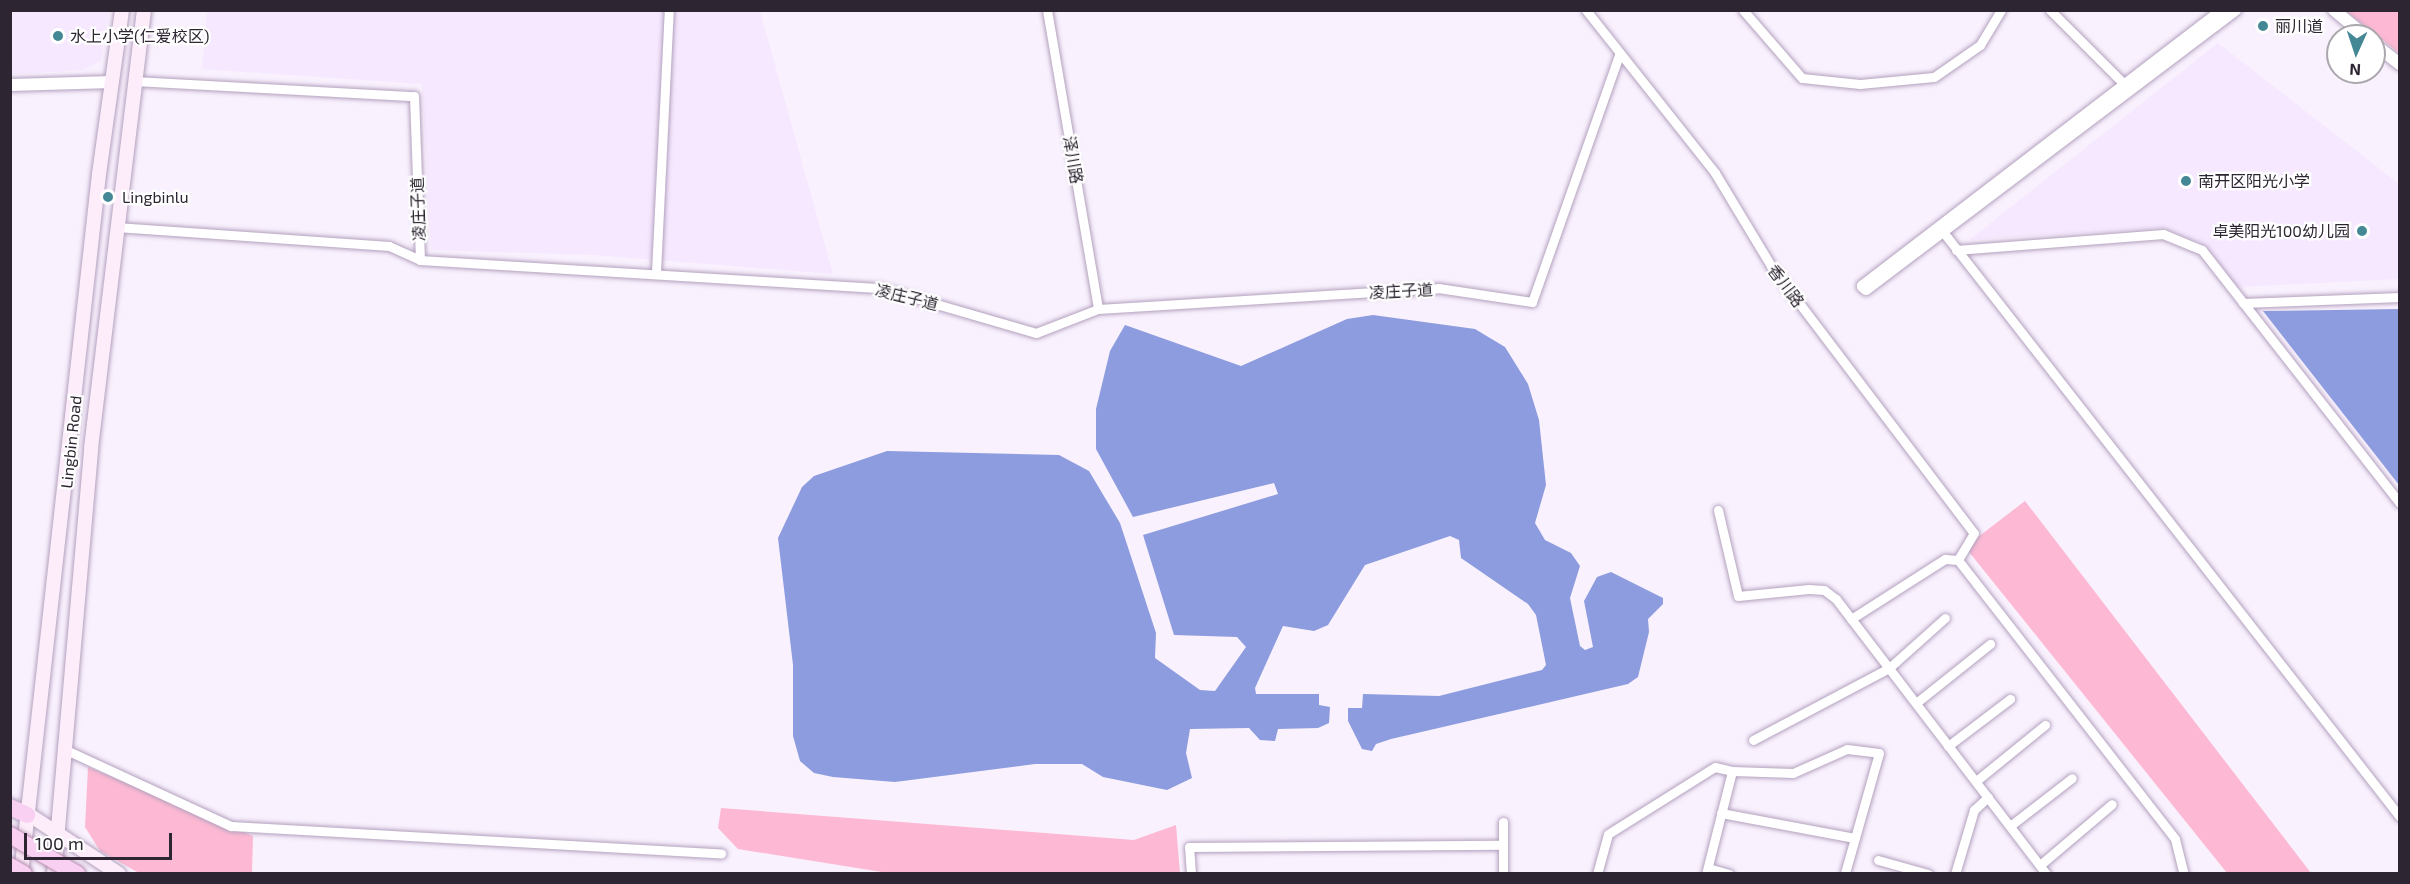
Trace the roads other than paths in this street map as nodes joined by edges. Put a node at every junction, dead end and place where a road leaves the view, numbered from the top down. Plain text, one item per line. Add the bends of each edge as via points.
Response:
1 (122, 10) edge
2 (144, 10) edge
3 (669, 10) edge
4 (1047, 10) edge
5 (1586, 10) edge
6 (1743, 10) edge
7 (2001, 10) edge
8 (2050, 10) edge
9 (2223, 10) edge
10 (2235, 10) edge
11 (2329, 10) edge
12 (2334, 10) edge
13 (2345, 24) edge
14 (2351, 24) edge
15 (2386, 53) edge
16 (1619, 55) junction
17 (2386, 58) edge
18 (2400, 64) edge
19 (2400, 69) edge
20 (134, 81) junction
21 (112, 82) junction
22 (10, 85) edge
23 (2128, 88) junction
24 (116, 227) junction
25 (1941, 230) junction
26 (1956, 250) junction
27 (420, 260) junction
28 (656, 273) junction
29 (1865, 288) dead end
30 (2400, 297) edge
31 (2243, 303) junction
32 (1098, 309) junction
33 (2400, 503) edge
34 (1718, 510) dead end
35 (1958, 560) junction
36 (1945, 618) dead end
37 (1851, 619) junction
38 (1990, 644) dead end
39 (1889, 668) junction
40 (2010, 699) dead end
41 (1916, 703) junction
42 (2045, 725) dead end
43 (1753, 740) dead end
44 (1948, 746) junction
45 (64, 749) junction
46 (1732, 771) junction
47 (2072, 778) dead end
48 (1976, 781) junction
49 (1988, 797) junction
50 (10, 802) edge
51 (2112, 804) dead end
52 (10, 807) edge
53 (1722, 813) junction
54 (27, 815) junction
55 (2400, 817) edge
56 (1503, 822) dead end
57 (2010, 826) junction
58 (57, 834) junction
59 (10, 835) edge
60 (1856, 838) junction
61 (1503, 845) junction
62 (722, 853) dead end
63 (1878, 860) dead end
64 (2040, 865) junction
65 (10, 866) edge
66 (1707, 871) edge
67 (22, 873) edge
68 (54, 873) edge
69 (77, 873) edge
70 (119, 873) edge
71 (1191, 873) edge
72 (1503, 873) edge
73 (1598, 873) edge
74 (1729, 873) edge
75 (1845, 873) edge
76 (1928, 873) edge
77 (1955, 873) edge
78 (2046, 873) edge
79 (2184, 873) edge

1 - 21 main road, Lingbin Road
2 - 20 main road, Lingbin Road
3 - 28 street
4 - 32 street, 泽川路
5 - 16 street, 香川路
6 - 7 street via 1802,78 1860,84 1934,77 1980,45
8 - 23 street
9 - 23 street
10 - 23 street
11 - 13 street
12 - 14 street
15 - 18 street
16 - 32 street, 凌庄子道 via 1532,302 1438,288
16 - 35 street, 香川路 via 1715,173 1771,266 1974,532
17 - 19 street
20 - 24 main road, Lingbin Road
20 - 27 street, 凌庄子道 via 414,96
21 - 22 street
21 - 54 main road, Lingbin Road
23 - 25 street
24 - 27 street via 389,246
24 - 45 main road, Lingbin Road
25 - 26 street
25 - 29 street
26 - 31 street via 2163,234 2202,250
26 - 55 street
27 - 28 street, 凌庄子道
28 - 32 street, 凌庄子道 via 881,288 1036,333
30 - 31 street
31 - 33 street
34 - 37 street via 1738,596 1824,590
35 - 37 street via 1945,559
35 - 79 street via 2175,839
36 - 39 street
37 - 39 street
38 - 41 street
39 - 41 street
39 - 43 street
40 - 44 street
41 - 44 street
42 - 48 street
44 - 48 street
45 - 58 main road, Lingbin Road
45 - 62 street via 231,826
46 - 53 street
46 - 60 street via 1793,773 1847,749 1878,753
46 - 73 street via 1715,767 1608,834
47 - 57 street
48 - 49 street
49 - 57 street
49 - 77 street via 1974,810
50 - 54 main road
51 - 64 street
52 - 54 highway
53 - 60 street
53 - 66 street
54 - 58 main road
54 - 67 main road, Lingbin Road
56 - 61 street
57 - 64 street
58 - 68 main road, Lingbin Road
58 - 70 main road
59 - 69 highway, bridge
60 - 75 street
61 - 71 street via 1189,847
61 - 72 street
63 - 76 street
64 - 78 street
65 - 67 highway, bridge
66 - 74 street

